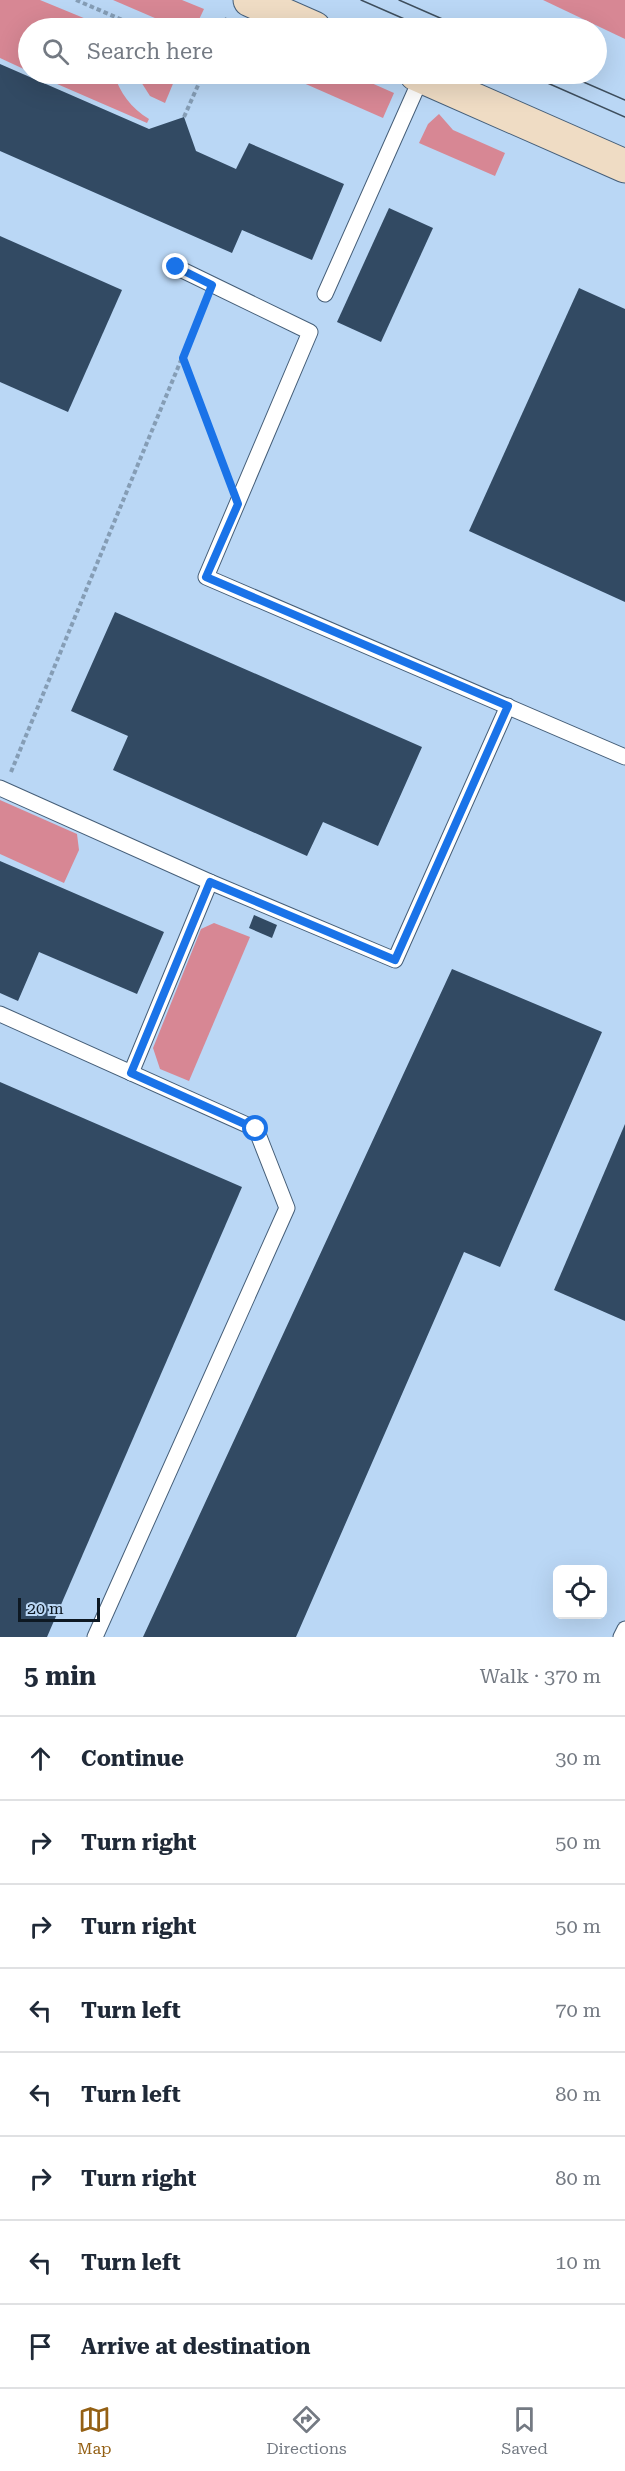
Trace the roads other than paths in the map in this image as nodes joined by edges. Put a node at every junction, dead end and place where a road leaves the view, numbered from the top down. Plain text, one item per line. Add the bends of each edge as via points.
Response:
1 (239, 8) edge
2 (276, 18) edge
3 (415, 84) edge
4 (439, 84) edge
5 (625, 166) edge
6 (176, 267) dead end
7 (326, 294) dead end
8 (508, 706) junction
9 (625, 758) edge
10 (2, 788) edge
11 (210, 882) junction
12 (0, 1014) edge
13 (131, 1073) junction
14 (625, 1629) edge
15 (95, 1637) edge
16 (621, 1637) edge

1 - 2 main road
3 - 7 lane
4 - 5 main road
6 - 8 lane via 310,332 206,577
8 - 9 lane
8 - 11 lane via 395,960
10 - 11 lane
11 - 13 lane
12 - 13 lane
13 - 15 lane via 256,1129 287,1208
14 - 16 lane

